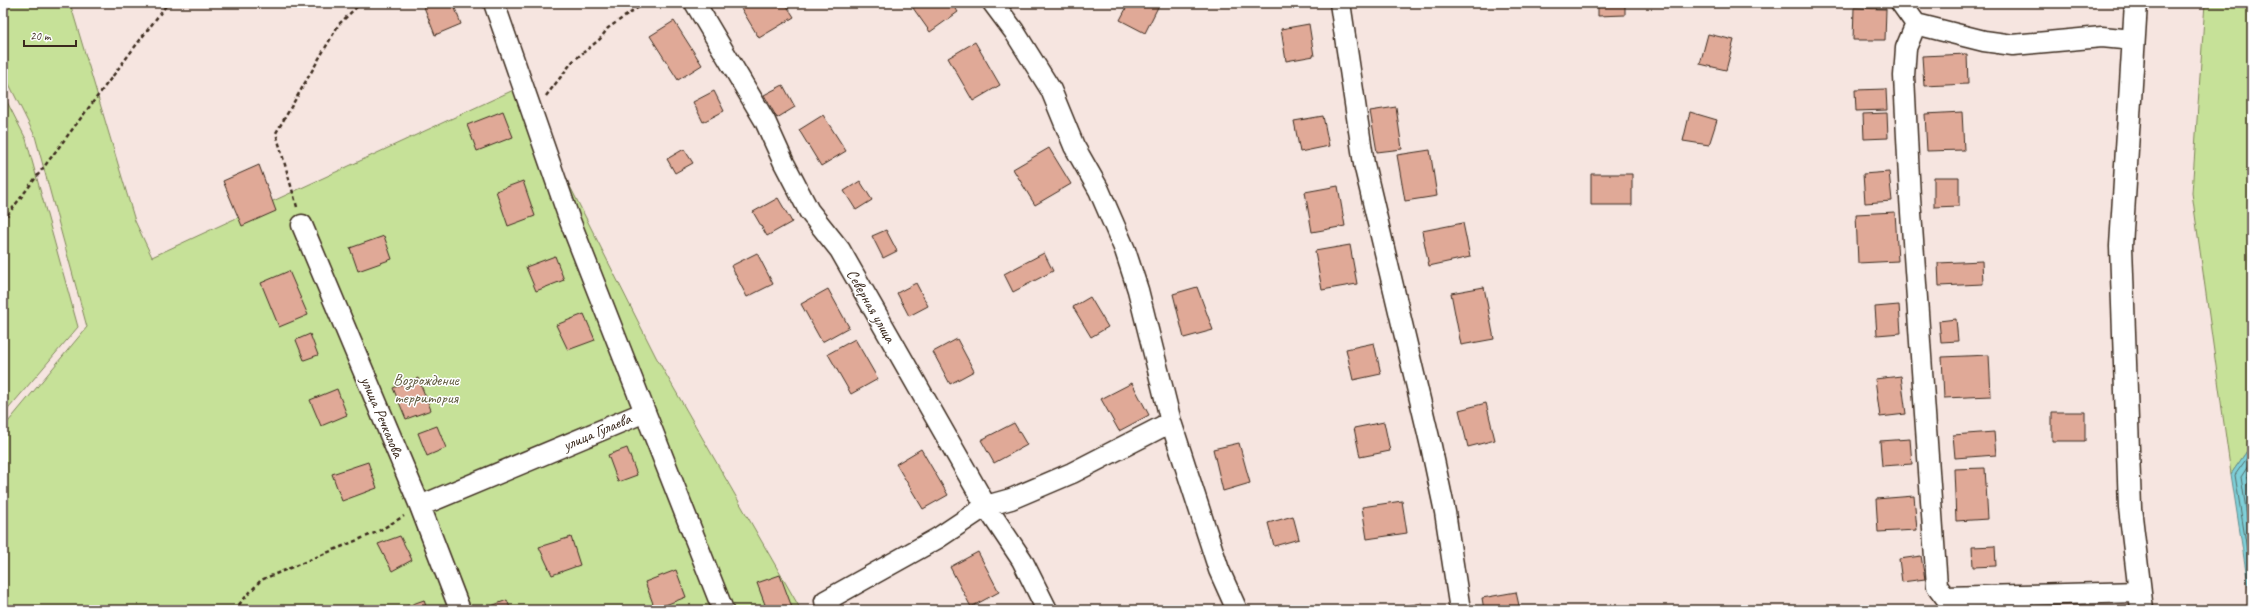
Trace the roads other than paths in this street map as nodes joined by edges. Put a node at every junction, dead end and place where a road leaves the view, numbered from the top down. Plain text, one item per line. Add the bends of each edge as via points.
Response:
1 (494, 3) edge
2 (694, 3) edge
3 (993, 3) edge
4 (1340, 3) edge
5 (1901, 3) edge
6 (2136, 3) edge
7 (1916, 24) junction
8 (2133, 40) junction
9 (302, 225) road end
10 (645, 412) junction
11 (1171, 422) junction
12 (420, 506) junction
13 (986, 506) junction
14 (2141, 601) edge
15 (1949, 604) edge
16 (460, 610) edge
17 (723, 610) edge
18 (831, 610) edge
19 (1047, 610) edge
20 (1237, 610) edge
21 (1460, 610) edge

1 - 10 street via 570,221
2 - 13 street, Северная улица via 765,121 809,211 840,250
3 - 11 street via 1051,90 1074,146 1099,190 1125,250 1138,290
4 - 21 street via 1364,164 1432,446
5 - 7 street
6 - 8 street
7 - 8 street via 1984,41 2013,45 2102,37
7 - 15 street via 1906,48 1904,76 1909,175 1937,586
8 - 14 street via 2121,246 2130,508
9 - 12 street, улица Речкалова
10 - 12 street, улица Гулаева
10 - 17 street, улица Гулаева
11 - 13 street via 1072,473 1011,499
11 - 20 street via 1219,570
12 - 16 street, улица Речкалова
13 - 18 street via 938,538 825,602
13 - 19 street, Северная улица via 1022,560
14 - 15 street

